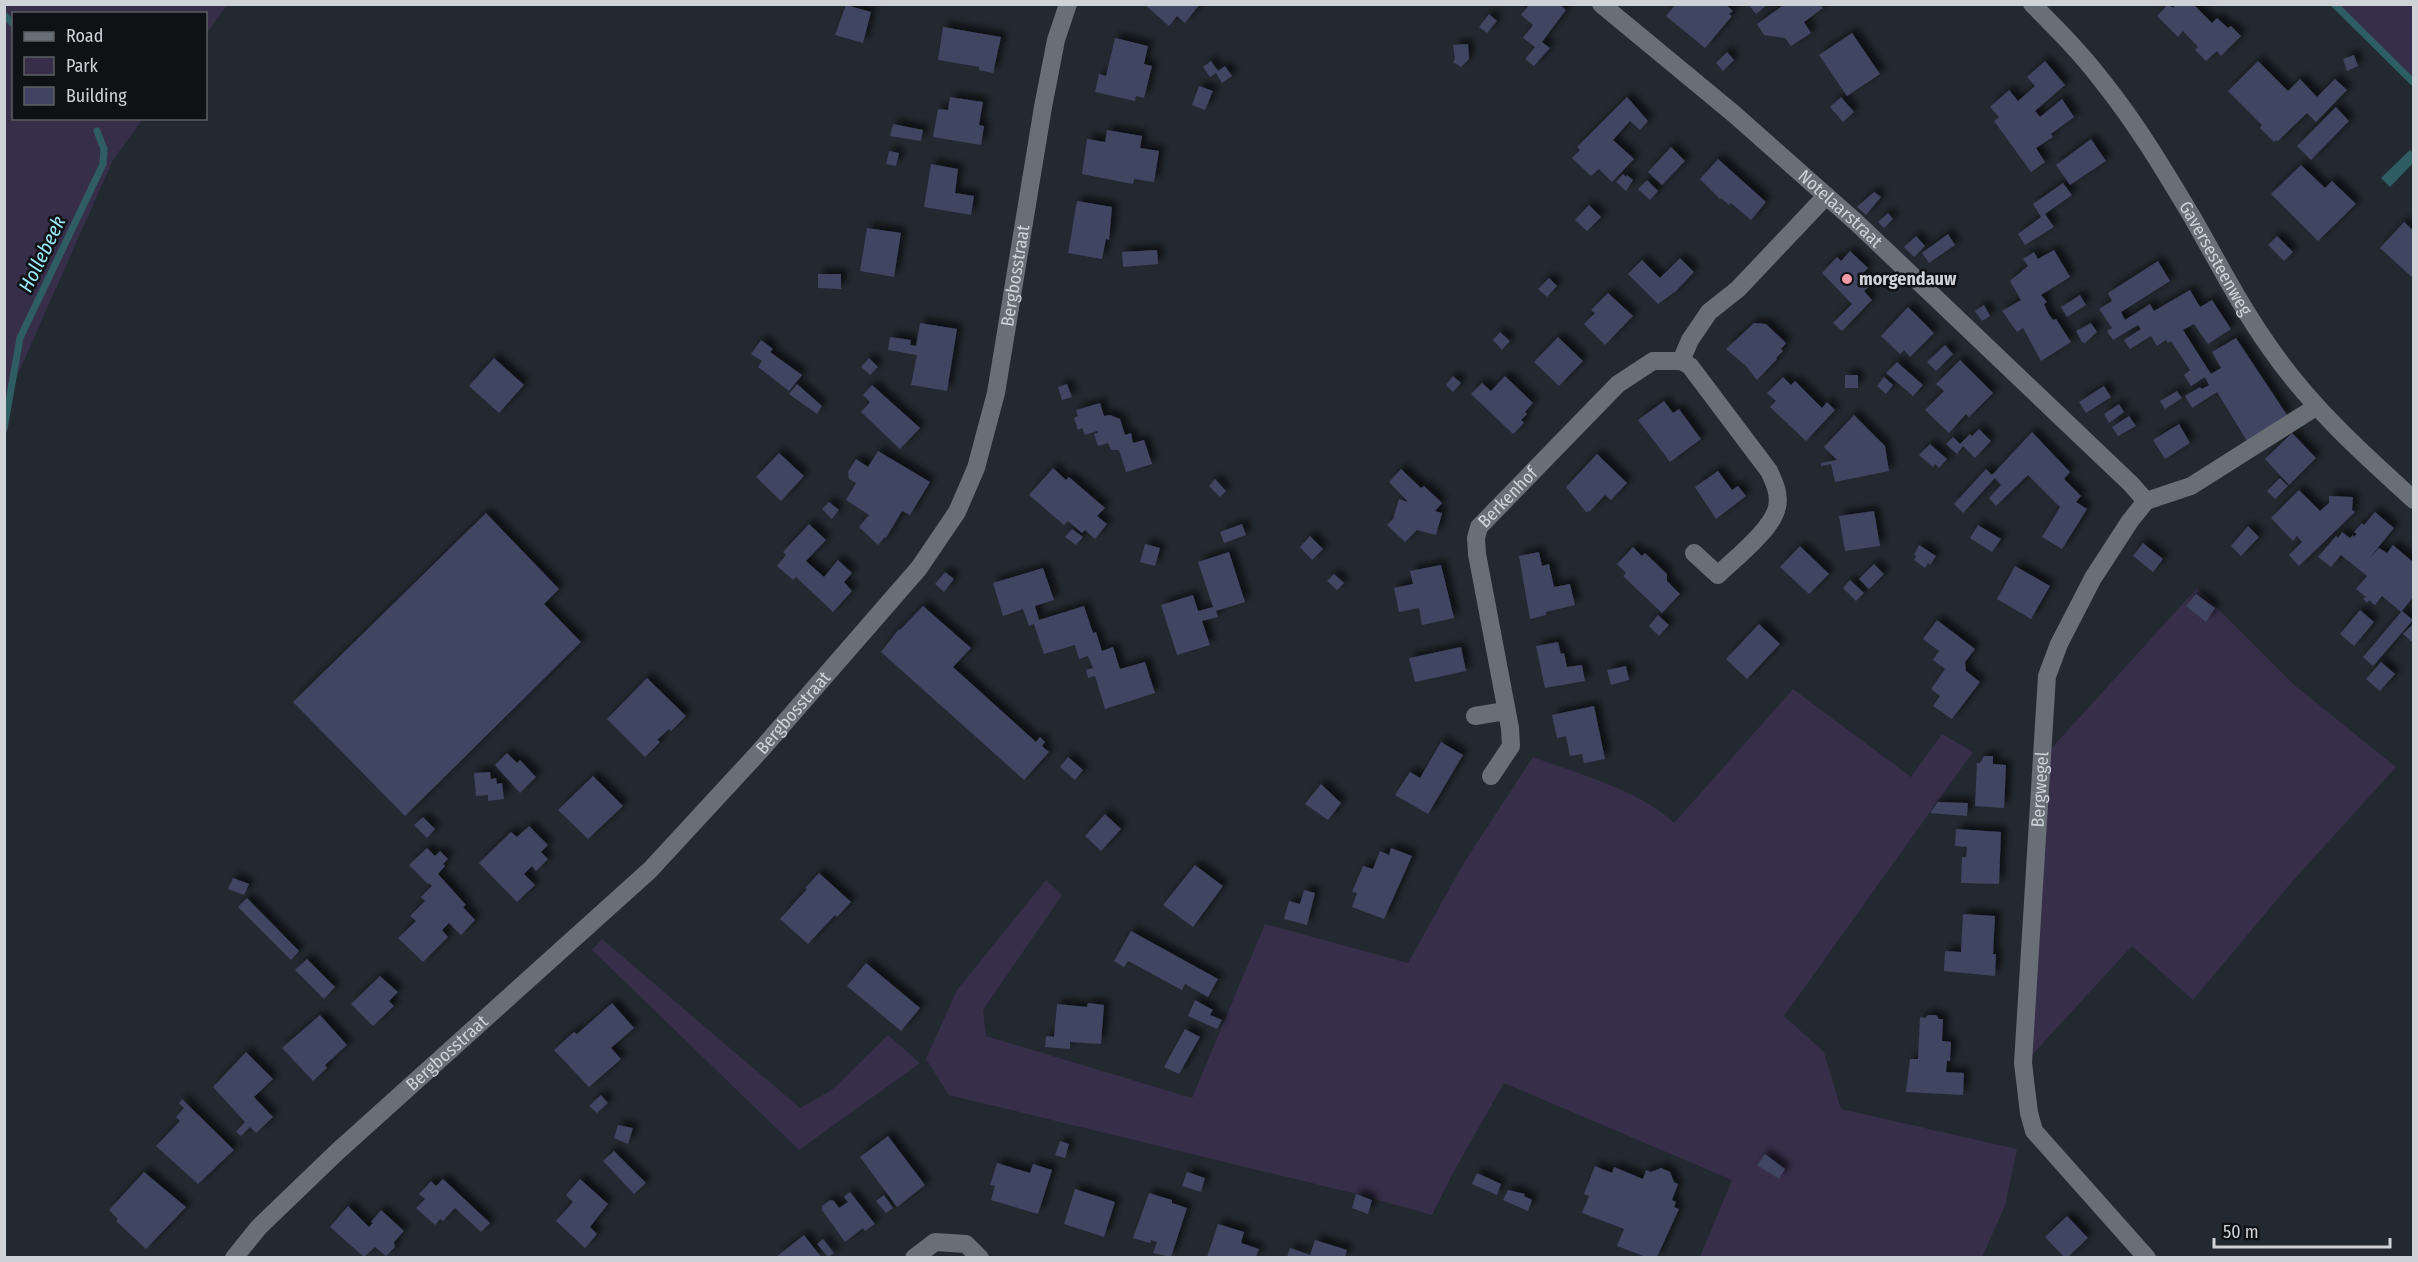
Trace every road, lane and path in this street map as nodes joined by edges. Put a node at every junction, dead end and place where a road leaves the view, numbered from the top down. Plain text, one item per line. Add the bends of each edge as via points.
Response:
1 (1068, 4) edge
2 (1601, 4) edge
3 (2032, 4) edge
4 (1826, 196) junction
5 (1681, 362) junction
6 (2316, 407) junction
7 (2414, 500) edge
8 (2146, 501) junction
9 (1694, 553) dead end
10 (1505, 711) junction
11 (1476, 716) dead end
12 (1491, 776) dead end
13 (234, 1257) edge
14 (914, 1257) edge
15 (980, 1257) edge
16 (2147, 1257) edge

1 - 13 street, Bergbosstraat via 1045,96 996,393 976,468 957,512 919,568 732,783 650,870 337,1152 259,1227
2 - 4 street, Notelaarstraat
3 - 6 street, Gaversesteenweg via 2102,80 2137,129 2270,349
4 - 5 street via 1738,289 1709,312
4 - 8 street, Notelaarstraat
5 - 9 street via 1701,379 1769,471 1777,488 1778,508 1770,524 1718,575
5 - 10 street, Berkenhof via 1653,361 1618,384 1479,527 1477,554
6 - 7 street, Gaversesteenweg
6 - 8 street via 2191,486
8 - 16 street, Bergwegel via 2093,578 2047,676 2023,1063 2034,1131
10 - 11 street
10 - 12 street, Berkenhof via 1511,746
14 - 15 street via 935,1242 966,1244

